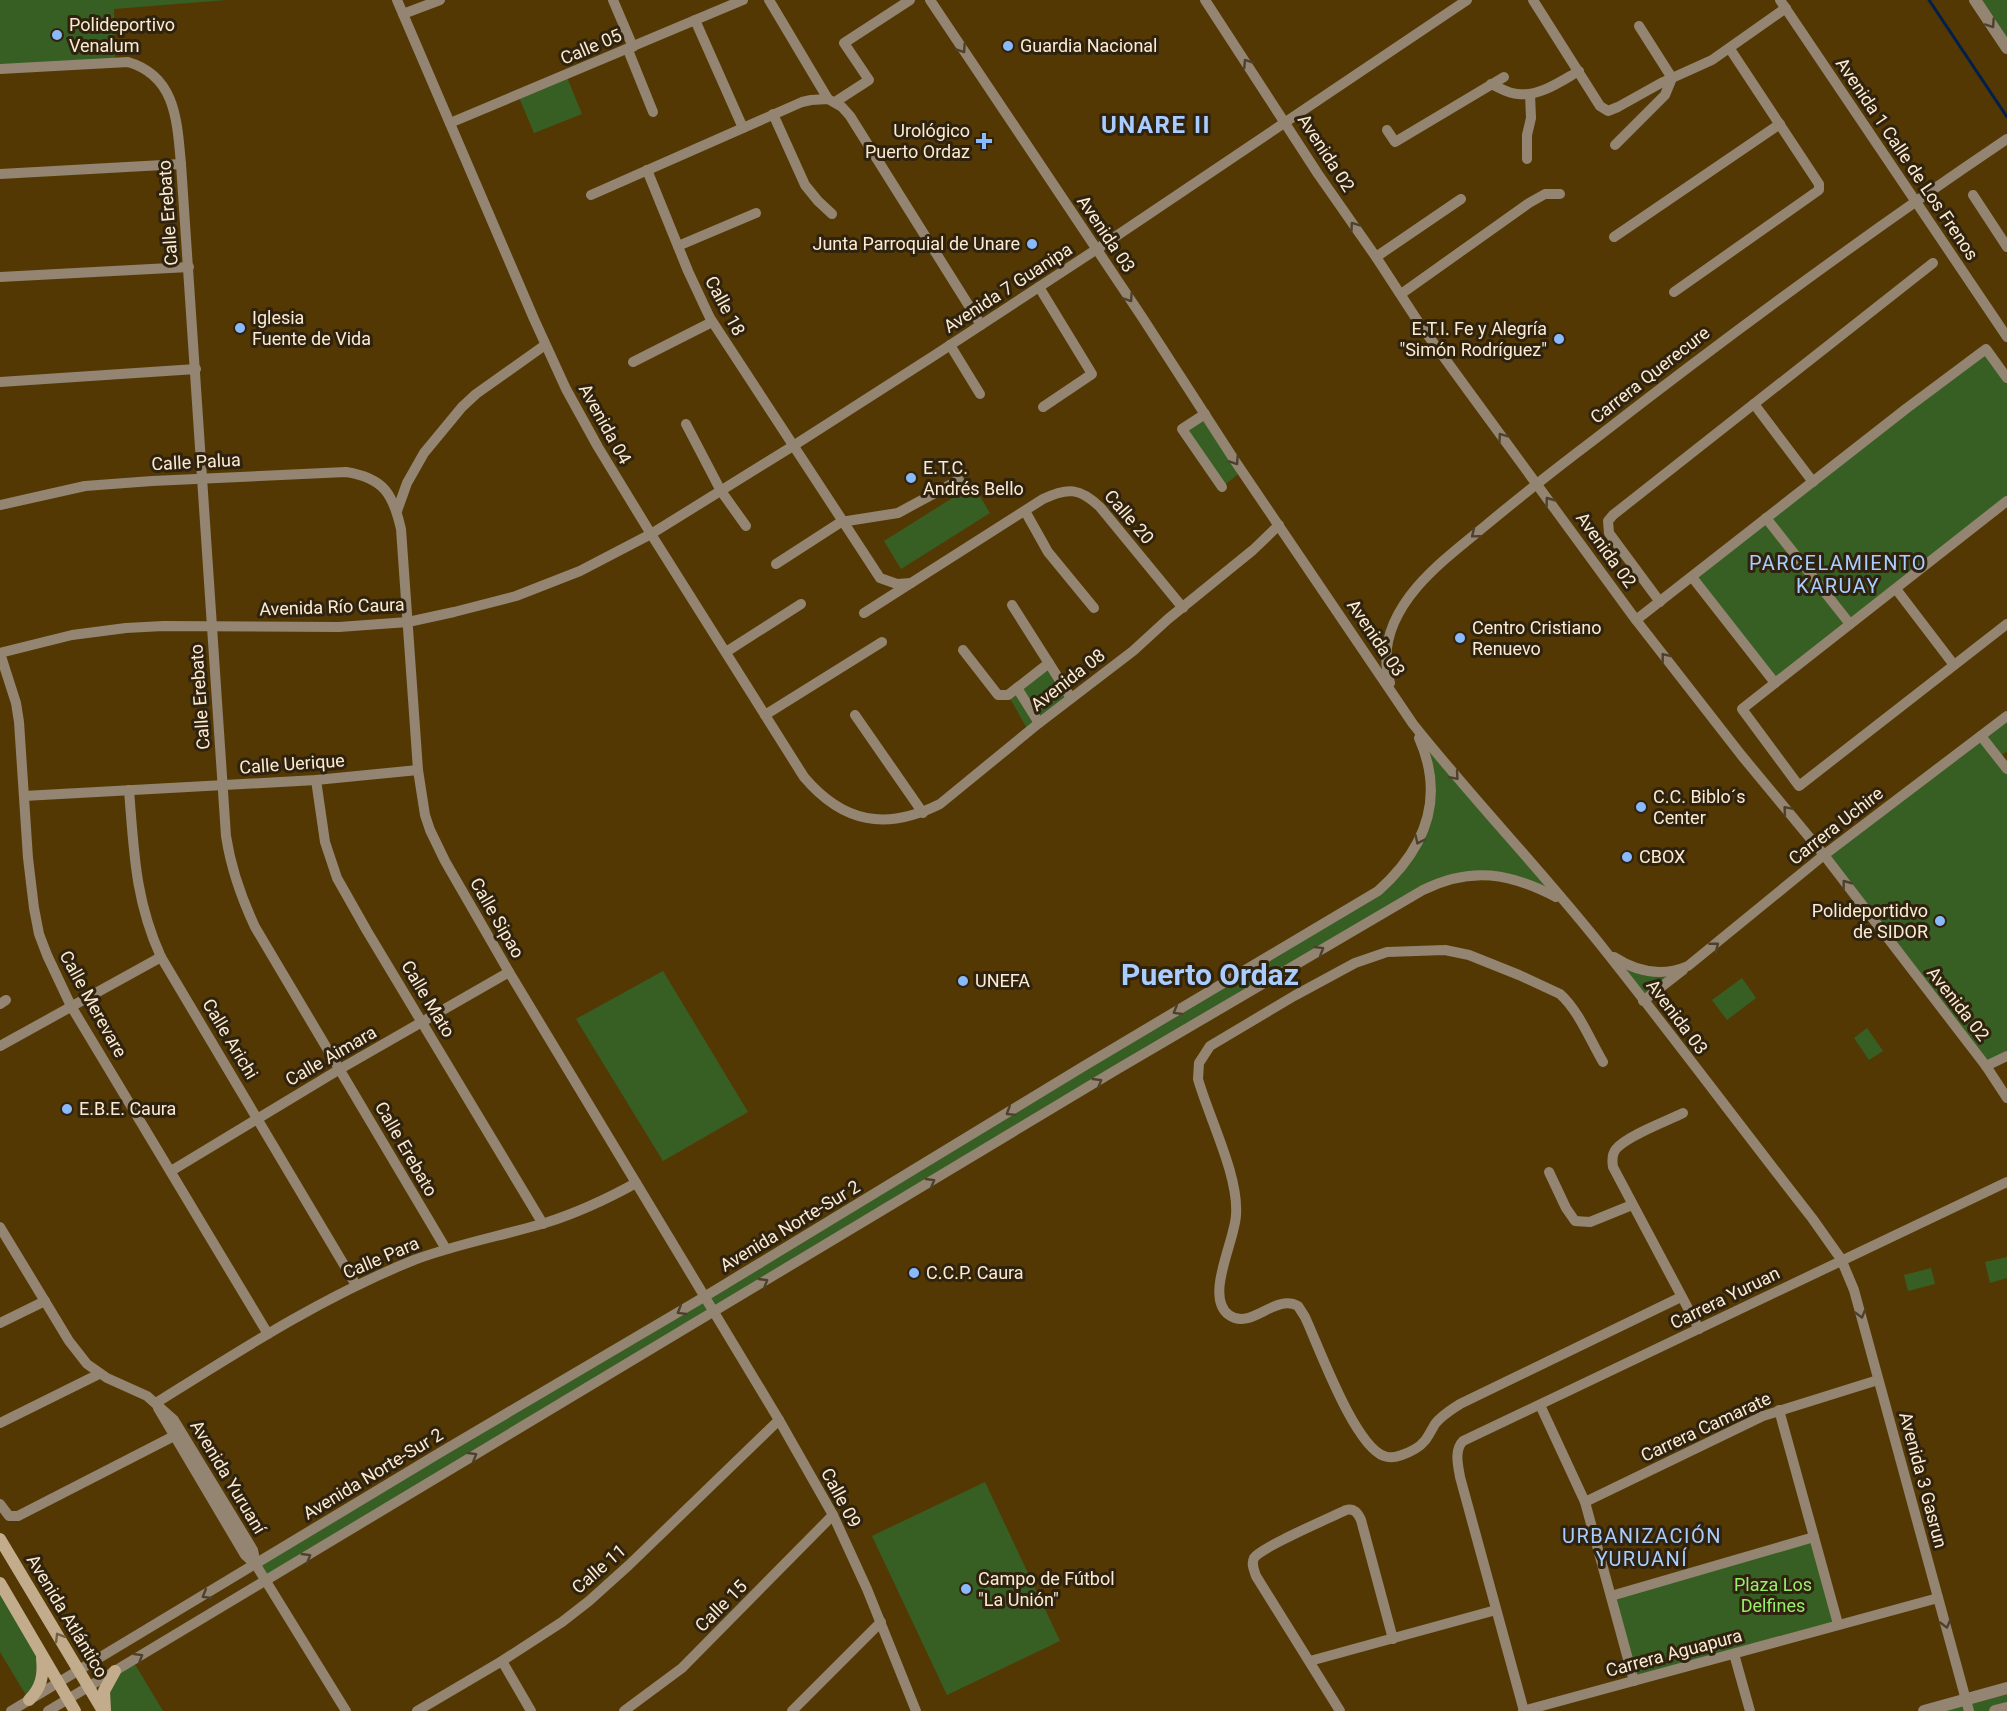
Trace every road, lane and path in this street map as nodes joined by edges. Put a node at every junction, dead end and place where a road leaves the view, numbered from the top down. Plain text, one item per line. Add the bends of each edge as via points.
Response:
1 (398, 0) edge
2 (440, 0) edge
3 (613, 0) edge
4 (743, 0) edge
5 (769, 0) edge
6 (910, 0) edge
7 (930, 0) edge
8 (1205, 0) edge
9 (1467, 0) edge
10 (1533, 0) edge
11 (1975, 0) edge
12 (1783, 4) edge
13 (1449, 5) edge
14 (403, 14) junction
15 (695, 20) junction
16 (1638, 26) dead end
17 (630, 48) junction
18 (2007, 48) edge
19 (1730, 49) junction
20 (0, 69) edge
21 (1579, 71) junction
22 (1504, 77) dead end
23 (1672, 78) junction
24 (1491, 84) junction
25 (1530, 94) junction
26 (831, 101) junction
27 (653, 112) dead end
28 (773, 114) junction
29 (450, 123) junction
30 (1286, 123) junction
31 (1780, 124) junction
32 (743, 128) junction
33 (1387, 130) dead end
34 (2006, 139) edge
35 (1616, 145) dead end
36 (1527, 159) dead end
37 (181, 164) junction
38 (646, 170) junction
39 (0, 174) edge
40 (1560, 194) dead end
41 (591, 195) dead end
42 (1973, 195) dead end
43 (1461, 199) dead end
44 (1915, 201) junction
45 (756, 213) dead end
46 (832, 214) dead end
47 (1614, 237) dead end
48 (678, 246) junction
49 (2007, 247) edge
50 (1097, 249) junction
51 (1376, 257) junction
52 (1933, 263) dead end
53 (189, 267) junction
54 (0, 277) edge
55 (1039, 287) junction
56 (1674, 292) dead end
57 (1401, 294) junction
58 (712, 322) junction
59 (981, 325) junction
60 (2007, 337) edge
61 (545, 345) junction
62 (950, 345) junction
63 (633, 362) dead end
64 (196, 369) junction
65 (2007, 378) edge
66 (0, 382) edge
67 (980, 394) dead end
68 (1755, 404) junction
69 (1043, 407) dead end
70 (1205, 414) junction
71 (686, 424) dead end
72 (793, 446) junction
73 (202, 478) junction
74 (959, 480) dead end
75 (1813, 482) junction
76 (1536, 484) junction
77 (1222, 487) dead end
78 (721, 491) junction
79 (389, 495) joint
80 (2007, 501) edge
81 (0, 505) edge
82 (397, 511) junction
83 (1025, 511) junction
84 (1766, 518) junction
85 (842, 522) junction
86 (1279, 525) junction
87 (746, 526) dead end
88 (651, 534) junction
89 (776, 564) dead end
90 (1692, 577) junction
91 (910, 583) junction
92 (1896, 589) junction
93 (1660, 602) junction
94 (801, 604) dead end
95 (1012, 605) dead end
96 (1094, 608) dead end
97 (1183, 608) junction
98 (864, 613) dead end
99 (1636, 620) junction
100 (408, 622) junction
101 (1850, 624) junction
102 (2007, 624) edge
103 (212, 626) junction
104 (882, 642) dead end
105 (963, 650) dead end
106 (726, 652) junction
107 (0, 653) edge
108 (1049, 663) junction
109 (1954, 665) junction
110 (1775, 683) junction
111 (1012, 691) junction
112 (1393, 692) junction
113 (1071, 698) junction
114 (765, 716) junction
115 (855, 716) dead end
116 (2007, 716) edge
117 (1040, 723) junction
118 (1413, 724) junction
119 (1982, 736) junction
120 (2003, 754) edge
121 (2007, 769) edge
122 (418, 770) junction
123 (316, 780) junction
124 (223, 785) junction
125 (129, 790) junction
126 (24, 796) junction
127 (923, 813) junction
128 (859, 817) joint
129 (1824, 855) junction
130 (1562, 899) junction
131 (1606, 952) junction
132 (161, 957) junction
133 (1688, 966) junction
134 (509, 972) junction
135 (1643, 1001) junction
136 (71, 1006) junction
137 (423, 1022) junction
138 (0, 1047) edge
139 (2007, 1056) edge
140 (1603, 1062) dead end
141 (1986, 1066) junction
142 (340, 1069) junction
143 (2007, 1098) edge
144 (1683, 1113) dead end
145 (258, 1118) junction
146 (171, 1171) junction
147 (1549, 1172) dead end
148 (2007, 1182) edge
149 (636, 1183) junction
150 (1632, 1205) junction
151 (543, 1224) junction
152 (0, 1227) edge
153 (446, 1249) junction
154 (1841, 1259) junction
155 (356, 1285) junction
156 (704, 1297) junction
157 (1682, 1297) junction
158 (45, 1301) junction
159 (713, 1312) junction
160 (0, 1323) edge
161 (1699, 1329) junction
162 (268, 1334) junction
163 (99, 1374) junction
164 (1878, 1380) junction
165 (156, 1403) junction
166 (1540, 1405) junction
167 (1779, 1410) junction
168 (779, 1420) junction
169 (0, 1423) edge
170 (174, 1437) junction
171 (1585, 1502) junction
172 (0, 1504) edge
173 (833, 1515) junction
174 (1814, 1537) junction
175 (0, 1539) edge
176 (256, 1564) junction
177 (266, 1582) junction
178 (0, 1583) edge
179 (1611, 1596) junction
180 (1938, 1598) junction
181 (1496, 1610) junction
182 (881, 1622) junction
183 (1838, 1624) junction
184 (1393, 1638) junction
185 (41, 1654) junction
186 (1734, 1654) junction
187 (502, 1661) junction
188 (1310, 1661) junction
189 (79, 1671) junction
190 (116, 1671) junction
191 (1634, 1681) junction
192 (59, 1683) junction
193 (89, 1687) junction
194 (2007, 1688) edge
195 (29, 1701) junction
196 (72, 1705) edge
197 (1968, 1705) edge
198 (2007, 1708) edge
199 (10, 1711) edge
200 (48, 1711) edge
201 (105, 1711) edge
202 (346, 1711) edge
203 (417, 1711) edge
204 (531, 1711) edge
205 (624, 1711) edge
206 (792, 1711) edge
207 (916, 1711) edge
208 (1340, 1711) edge
209 (1524, 1711) edge
210 (1750, 1711) edge
211 (1924, 1711) edge
212 (1995, 1711) edge

1 - 14 street, Avenida 04
2 - 14 street
3 - 17 street
4 - 15 street, Calle 05
5 - 26 street
6 - 26 street via 844,43 869,80
7 -> 50 street, Avenida 03
30 -> 8 street, Avenida 02
9 - 13 street, Avenida 7 Guanipa
10 - 21 street
11 -> 18 street
12 - 19 street
12 - 44 street, Avenida 1 Calle de Los Frenos
13 - 30 street, Avenida 7 Guanipa
14 - 29 street, Avenida 04
15 - 17 street, Calle 05
15 - 32 street
16 - 23 street
17 - 27 street
17 - 29 street, Calle 05
19 - 23 street
19 - 31 street
20 - 37 street, Calle Erebato via 128,62 139,65 166,90 175,112
21 - 23 street via 1600,106 1608,111
21 - 25 street
22 - 24 street
23 - 35 street via 1665,95
24 - 25 street via 1517,94
24 - 33 street via 1395,142
25 - 36 street
26 - 28 street via 811,100
26 - 59 street via 850,116
28 - 32 street
28 - 46 street via 805,185
29 - 61 street, Avenida 04
30 - 50 street, Avenida 7 Guanipa
51 -> 30 street, Avenida 02
31 - 47 street
31 - 56 street via 1819,184 1818,192
32 - 38 street
34 - 44 street, Carrera Querecure
37 - 39 street
37 - 53 street, Calle Erebato
38 - 41 street
38 - 48 street, Calle 18
40 - 57 street via 1545,194 1529,203
42 - 49 street
43 - 51 street
44 - 60 street, Avenida 1 Calle de Los Frenos
44 - 76 street, Carrera Querecure via 1727,337
45 - 48 street
48 - 58 street, Calle 18
50 - 55 street, Avenida 7 Guanipa
50 -> 70 street, Avenida 03
51 - 57 street, Avenida 02
52 - 68 street
53 - 54 street
53 - 64 street, Calle Erebato
55 - 59 street, Avenida 7 Guanipa
55 - 69 street via 1092,374
76 -> 57 street, Avenida 02
58 - 63 street
58 - 72 street, Calle 18
59 - 62 street, Avenida 7 Guanipa
61 - 82 street via 462,407 424,453
61 - 88 street, Avenida 04 via 586,427
62 - 67 street
62 - 72 street, Avenida 7 Guanipa
64 - 66 street
64 - 73 street, Calle Erebato
65 - 75 street via 1986,349
68 - 75 street
68 - 93 street via 1608,521 1609,533
70 - 77 street via 1182,429
70 -> 86 street, Avenida 03
71 - 78 street
72 - 78 street, Avenida 7 Guanipa
72 - 85 street
73 - 79 street, Calle Palua via 346,472 364,475
73 - 81 street, Calle Palua via 85,486
73 - 103 street, Calle Erebato
74 - 85 street via 898,513
75 - 84 street
99 -> 76 street, Avenida 02
76 -> 112 street, Carrera Querecure via 1442,562 1404,605 1388,639 1385,657
78 - 87 street
78 - 88 street, Avenida 7 Guanipa
79 - 82 street, Calle Sipao
80 - 92 street
82 - 100 street, Calle Sipao
83 - 91 street, Calle 20
83 - 96 street via 1048,552
83 - 97 street, Calle 20 via 1059,492 1080,492 1090,497
84 - 90 street
84 - 101 street
85 - 89 street
85 - 91 street via 880,578 897,584
86 - 97 street, Avenida 08
86 - 112 street, Avenida 03
88 - 100 street, Avenida Río Caura via 547,586
88 - 106 street, Avenida 04
90 - 93 street
90 - 110 street
91 - 98 street, Calle 20
92 - 101 street
92 - 109 street
93 - 99 street
94 - 106 street
95 - 108 street
97 - 113 street, Avenida 08
129 -> 99 street, Avenida 02
100 - 103 street, Avenida Río Caura via 339,627
100 - 122 street, Calle Sipao
101 - 110 street
102 - 109 street
103 - 107 street, Avenida Río Caura via 94,631
103 - 124 street, Calle Erebato
104 - 114 street
105 - 111 street via 998,695
106 - 114 street, Avenida 04
107 - 126 street, Calle Merevare via 16,703
108 - 111 street
108 - 113 street
109 - 110 street via 1799,786 1742,709
111 - 117 street
112 - 118 street, Avenida 03
113 - 117 street, Avenida 08
114 - 128 street, Avenida 04 via 817,792
115 - 127 street
116 - 119 street, Carrera Uchire
117 - 127 street, Avenida 08 via 940,804
118 -> 130 street, Avenida 03
118 -> 156 street, Avenida Norte-Sur 2 via 1430,766 1429,810 1413,853 1378,891
119 - 120 street
119 - 129 street, Carrera Uchire
120 - 121 street
122 - 123 street, Calle Uerique
122 - 134 street, Calle Sipao via 430,830
123 - 124 street, Calle Uerique
123 - 137 street, Calle Mato via 325,842 337,878
124 - 125 street, Calle Uerique
124 - 142 street, Calle Erebato via 230,861 244,903
125 - 126 street, Calle Uerique
125 - 132 street, Calle Arichi via 138,891
126 - 136 street, Calle Merevare via 39,934
127 - 128 street, Avenida 08 via 890,821
133 -> 129 street, Carrera Uchire
141 -> 129 street, Avenida 02
130 - 131 street, Avenida 03
159 -> 130 street, Avenida Norte-Sur 2 via 1437,882 1478,874 1508,877
131 - 133 street, Carrera Uchire via 1625,964 1653,972 1678,971
131 - 135 street, Avenida 03
132 - 136 street
132 - 145 street, Calle Arichi
133 - 135 street, Carrera Uchire
134 - 137 street, Calle Aimara
134 - 149 street, Calle Sipao
135 - 154 street, Avenida 03
136 - 138 street
136 - 146 street, Calle Merevare
137 - 142 street, Calle Aimara
137 - 151 street, Calle Mato
139 - 141 street
140 - 157 street via 1575,1012 1560,994 1496,965 1445,950 1398,951 1365,959 1210,1046 1199,1063 1198,1079 1236,1204 1233,1235 1218,1284 1220,1300 1225,1311 1237,1319 1285,1302 1298,1306 1350,1416 1375,1449 1390,1458 1424,1443 1444,1414 1460,1404
141 - 143 street, Avenida 02
142 - 145 street, Calle Aimara
142 - 153 street, Calle Erebato
144 - 150 street via 1616,1149 1613,1167
145 - 146 street, Calle Aimara
145 - 155 street, Calle Arichi
146 - 162 street, Calle Merevare
147 - 150 street via 1575,1221 1590,1222
148 - 154 street, Carrera Yuruan
149 - 151 street, Calle Para via 594,1205
149 - 156 street, Calle Sipao
150 - 157 street
151 - 153 street, Calle Para
152 - 158 street, Avenida Yuruaní
153 - 155 street, Calle Para
154 - 161 street, Carrera Yuruan
154 -> 164 street, Avenida 3 Gasrun via 1854,1290
155 - 162 street, Calle Para
156 - 159 street, Calle Sipao
156 -> 176 street, Avenida Norte-Sur 2
157 - 161 street
158 - 160 street
158 - 163 street, Avenida Yuruaní via 79,1354
159 - 168 street, Calle 09
177 -> 159 street, Avenida Norte-Sur 2
161 - 166 street, Carrera Yuruan
162 - 165 street, Calle Para
163 - 165 street, Avenida Yuruaní
163 - 169 street
164 - 167 street, Carrera Camarate
164 - 180 street, Avenida 3 Gasrun
165 - 170 street, Avenida Yuruaní
165 - 176 street, Avenida Yuruaní via 174,1420 253,1550
166 - 171 street
166 - 181 street, Carrera Yuruan via 1458,1446 1460,1477
167 - 171 street, Carrera Camarate
167 - 174 street
168 - 173 street, Calle 09
168 - 187 street, Calle 11 via 608,1585 562,1622
170 - 172 street via 18,1516 9,1516
170 - 176 street, Avenida Yuruaní via 245,1555
171 - 179 street
173 - 182 street, Calle 09
173 - 205 street, Calle 15 via 682,1668
174 - 179 street
174 - 183 street
189 -> 175 main road, Avenida Atlántico
176 - 177 street
176 -> 189 street, Avenida Norte-Sur 2
190 -> 177 street, Avenida Norte-Sur 2
177 - 202 street
178 - 185 main road
179 - 191 street
180 - 183 street, Carrera Aguapura
180 -> 197 street, Avenida 3 Gasrun
181 - 184 street
181 - 209 street
182 - 206 street
182 - 207 street, Calle 09
183 - 186 street, Carrera Aguapura
184 - 188 street
184 - 188 street via 1358,1515 1346,1510 1268,1548 1252,1562 1256,1576
185 - 192 main road
185 - 195 main road via 41,1685
186 - 191 street, Carrera Aguapura
186 - 210 street
187 - 203 street, Calle 11
187 - 204 street
188 - 208 street
189 - 192 street, Avenida Norte-Sur 2
189 - 193 main road, Avenida Atlántico
190 - 193 street, Avenida Norte-Sur 2
190 - 201 main road via 105,1691
191 - 209 street, Carrera Aguapura
192 - 195 street, Avenida Norte-Sur 2
192 - 196 main road
193 - 196 street, Avenida Norte-Sur 2
193 - 201 main road, Avenida Atlántico
194 - 197 street
195 - 199 street, Avenida Norte-Sur 2
196 - 200 street, Avenida Norte-Sur 2
197 - 211 street
198 - 212 street

